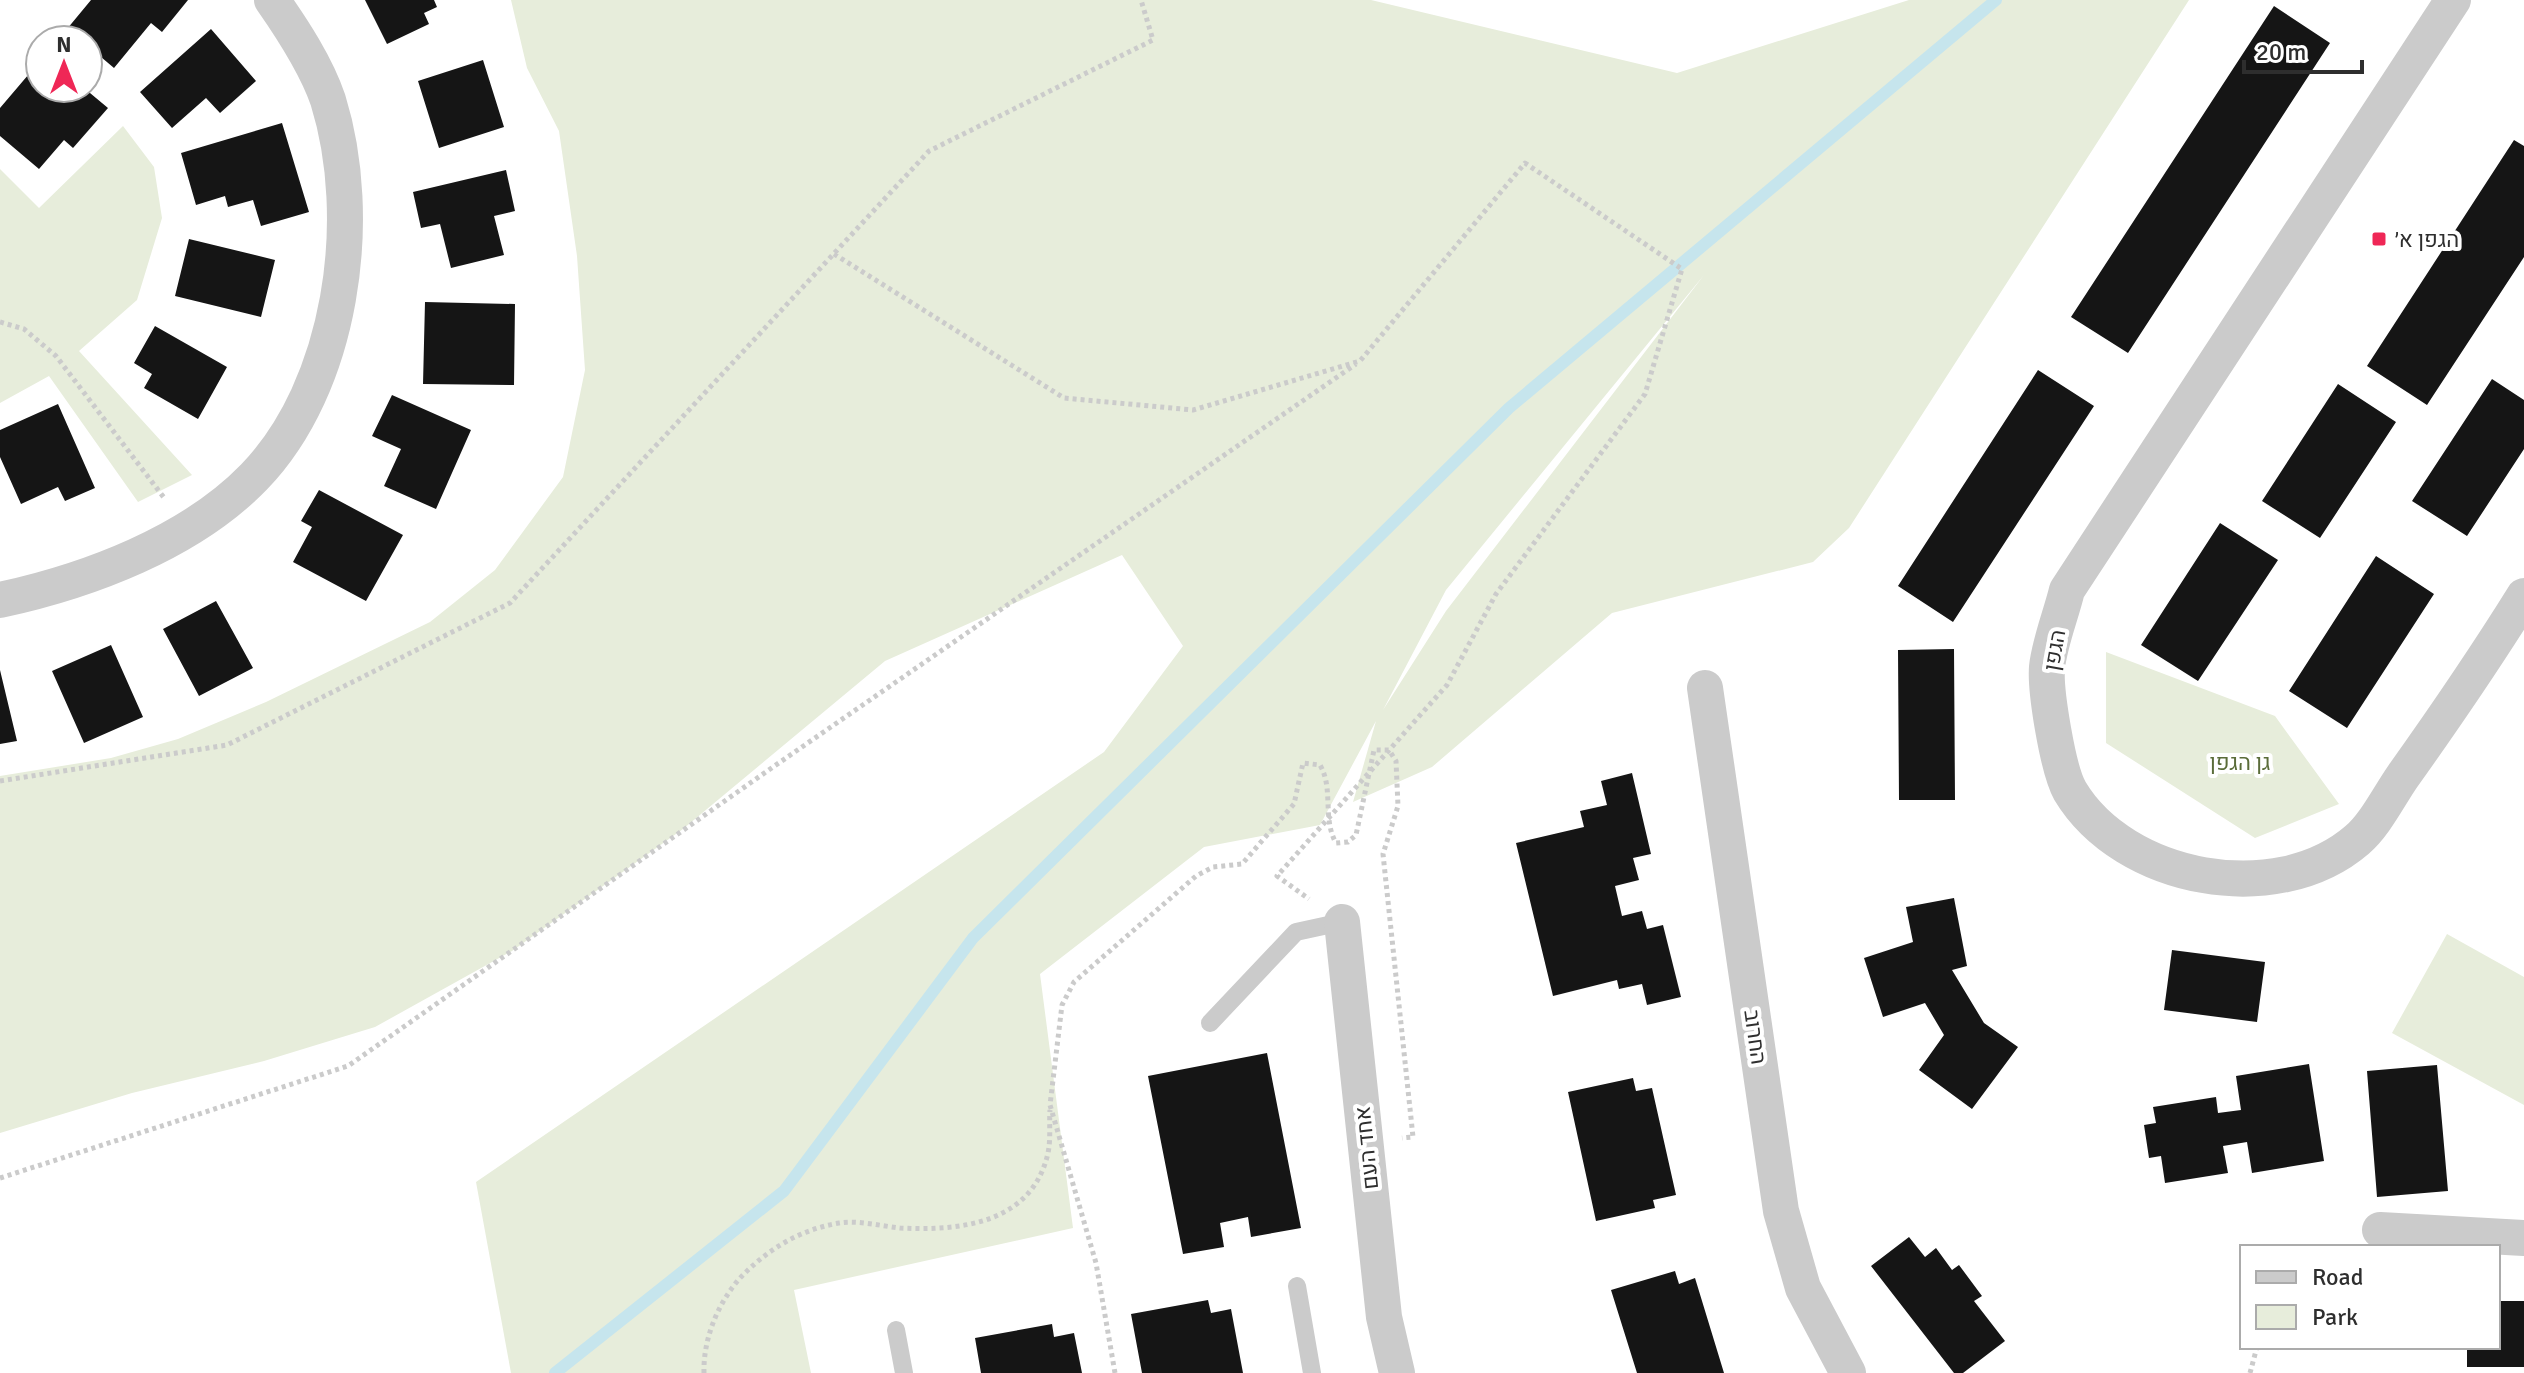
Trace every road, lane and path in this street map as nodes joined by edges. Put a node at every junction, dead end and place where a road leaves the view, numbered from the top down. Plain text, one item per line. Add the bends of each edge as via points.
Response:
1 (272, 0) edge
2 (1141, 0) edge
3 (2453, 0) edge
4 (834, 254) junction
5 (0, 322) edge
6 (1360, 361) junction
7 (187, 527) junction
8 (2524, 596) edge
9 (0, 600) edge
10 (1705, 688) dead end
11 (0, 781) edge
12 (1342, 922) junction
13 (1210, 1023) dead end
14 (1050, 1105) dead end
15 (0, 1178) edge
16 (2380, 1230) dead end
17 (2524, 1238) edge
18 (1297, 1286) dead end
19 (896, 1330) dead end
20 (2256, 1349) edge
21 (704, 1373) edge
22 (904, 1373) edge
23 (1312, 1373) edge
24 (1397, 1373) edge
25 (1848, 1373) edge
26 (2250, 1373) edge

1 - 7 street via 295,33 327,99 342,170 339,289 328,346 286,437 254,477
2 - 4 path via 1153,40 929,151
3 - 8 street, הגפן via 2067,590 2047,667 2053,728 2069,789 2107,836 2175,869 2239,880 2304,873 2359,839
4 - 6 path via 1064,398 1193,410
4 - 11 path via 510,603 227,745
5 - 7 path via 24,329 56,356
6 - 12 path via 1525,163 1682,269 1645,394 1496,594 1447,685 1277,876
6 - 15 path via 348,1066
7 - 9 street via 80,577
10 - 25 street, החרוב via 1781,1211 1803,1288
12 - 13 lane via 1296,932
12 - 24 street, אחד העם via 1384,1317
14 - 21 path via 1048,1153 1031,1190 980,1224 943,1230 843,1222 800,1232 757,1260 729,1290 713,1322
16 - 17 street
18 - 23 lane
19 - 22 lane
20 - 26 path

